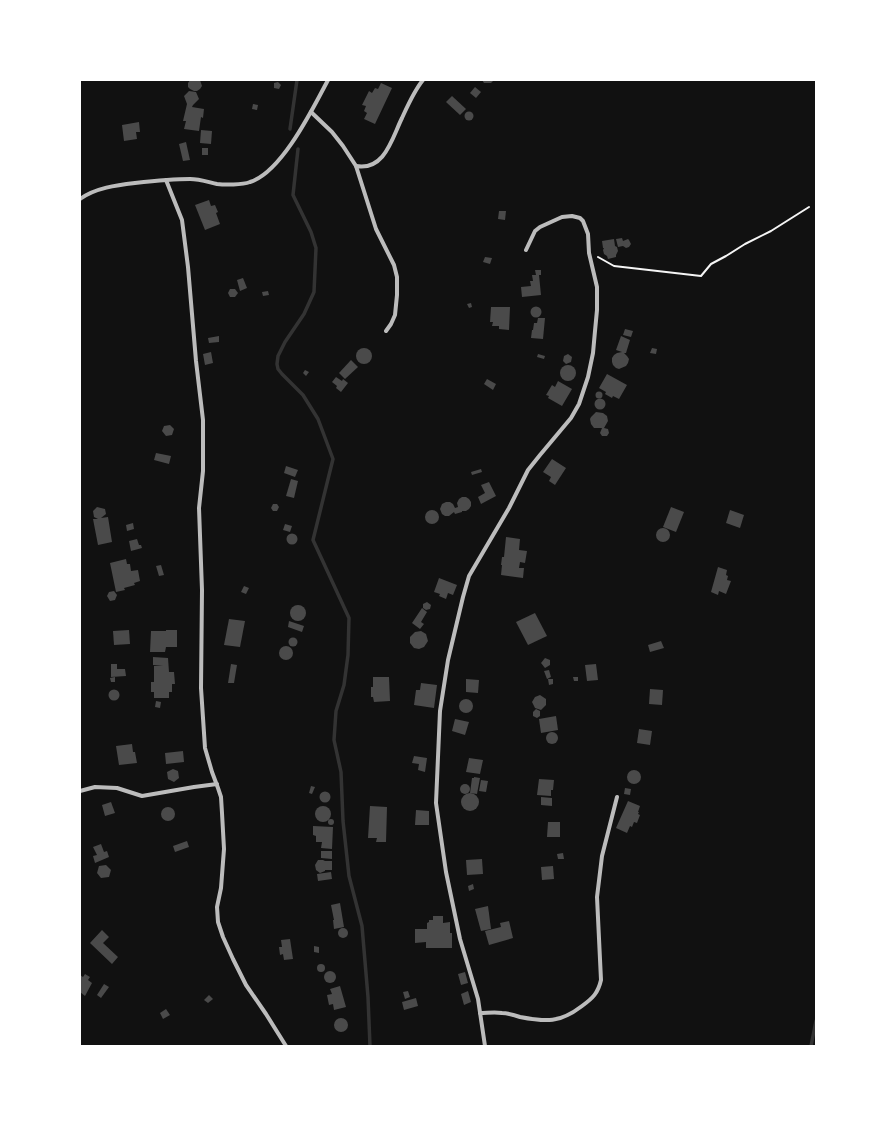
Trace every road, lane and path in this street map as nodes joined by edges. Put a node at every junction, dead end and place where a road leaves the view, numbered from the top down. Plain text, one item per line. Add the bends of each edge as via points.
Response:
1 (328, 80) edge
2 (423, 80) edge
3 (311, 112) junction
4 (356, 166) junction
5 (166, 180) junction
6 (80, 199) edge
7 (809, 207) dead end
8 (526, 250) dead end
9 (589, 253) junction
10 (386, 331) dead end
11 (217, 784) junction
12 (80, 791) edge
13 (618, 797) dead end
14 (480, 1013) junction
15 (286, 1046) edge
16 (485, 1046) edge

1 - 3 street
2 - 4 street via 387,151 372,165
3 - 4 street via 332,132
3 - 5 street via 286,151 259,178 250,182 219,184 191,179
4 - 10 street via 376,229 394,265 397,277 395,315
5 - 6 street via 120,185 92,192
5 - 11 street via 182,220 203,420 203,472 199,508 202,708 205,748
7 - 9 path via 710,264 701,276 614,266
8 - 9 street via 535,231 540,227 562,217 572,216 583,221 588,234
9 - 14 street via 596,287 597,310 588,377 579,404 571,418 528,470 487,548 469,576 448,660 440,711 436,803 446,872 460,939
11 - 12 street via 142,796 117,788 95,787
11 - 15 street via 221,797 224,849 217,906 218,922 246,985
13 - 14 street via 602,856 597,897 601,980 599,990 591,1000 576,1010 553,1020 542,1021 502,1012
14 - 16 street

